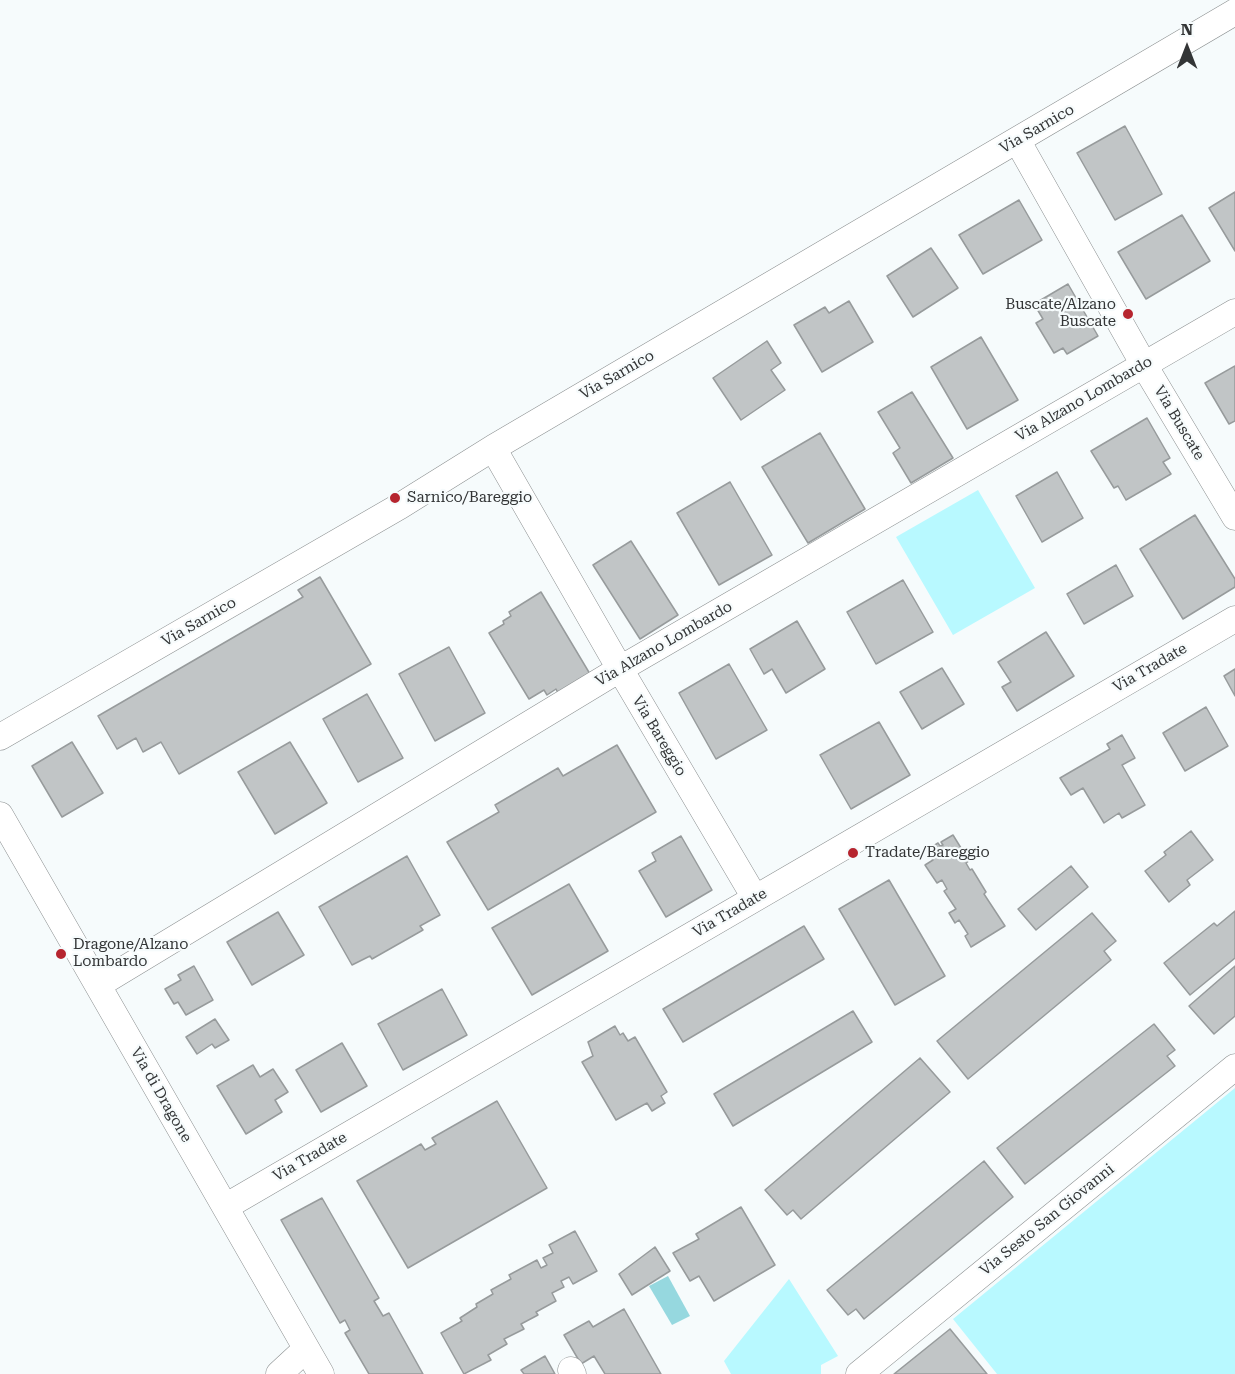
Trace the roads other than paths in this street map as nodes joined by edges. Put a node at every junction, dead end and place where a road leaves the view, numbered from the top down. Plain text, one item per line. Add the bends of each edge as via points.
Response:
1 (1235, 12) edge
2 (1017, 140) junction
3 (1235, 312) edge
4 (1144, 365) junction
5 (493, 448) junction
6 (1235, 517) edge
7 (1235, 619) edge
8 (620, 669) junction
9 (0, 737) edge
10 (0, 815) edge
11 (755, 898) junction
12 (98, 986) junction
13 (1235, 1067) edge
14 (225, 1207) junction
15 (306, 1349) junction
16 (279, 1374) edge
17 (321, 1374) edge
18 (858, 1374) edge

1 - 2 street, Via Sarnico
2 - 4 street, Via Buscate
2 - 5 street, Via Sarnico
3 - 4 street, Via Alzano Lombardo
4 - 6 street, Via Buscate
4 - 8 street, Via Alzano Lombardo
5 - 8 street, Via Bareggio
5 - 9 street, Via Sarnico via 400,506
7 - 11 street, Via Tradate
8 - 11 street, Via Bareggio
8 - 12 street, Via Alzano Lombardo
10 - 12 street, Via di Dragone
11 - 14 street, Via Tradate
12 - 14 street, Via di Dragone
13 - 18 street, Via Sesto San Giovanni
14 - 15 street, Via di Dragone
15 - 16 street
15 - 17 street, Via di Dragone

